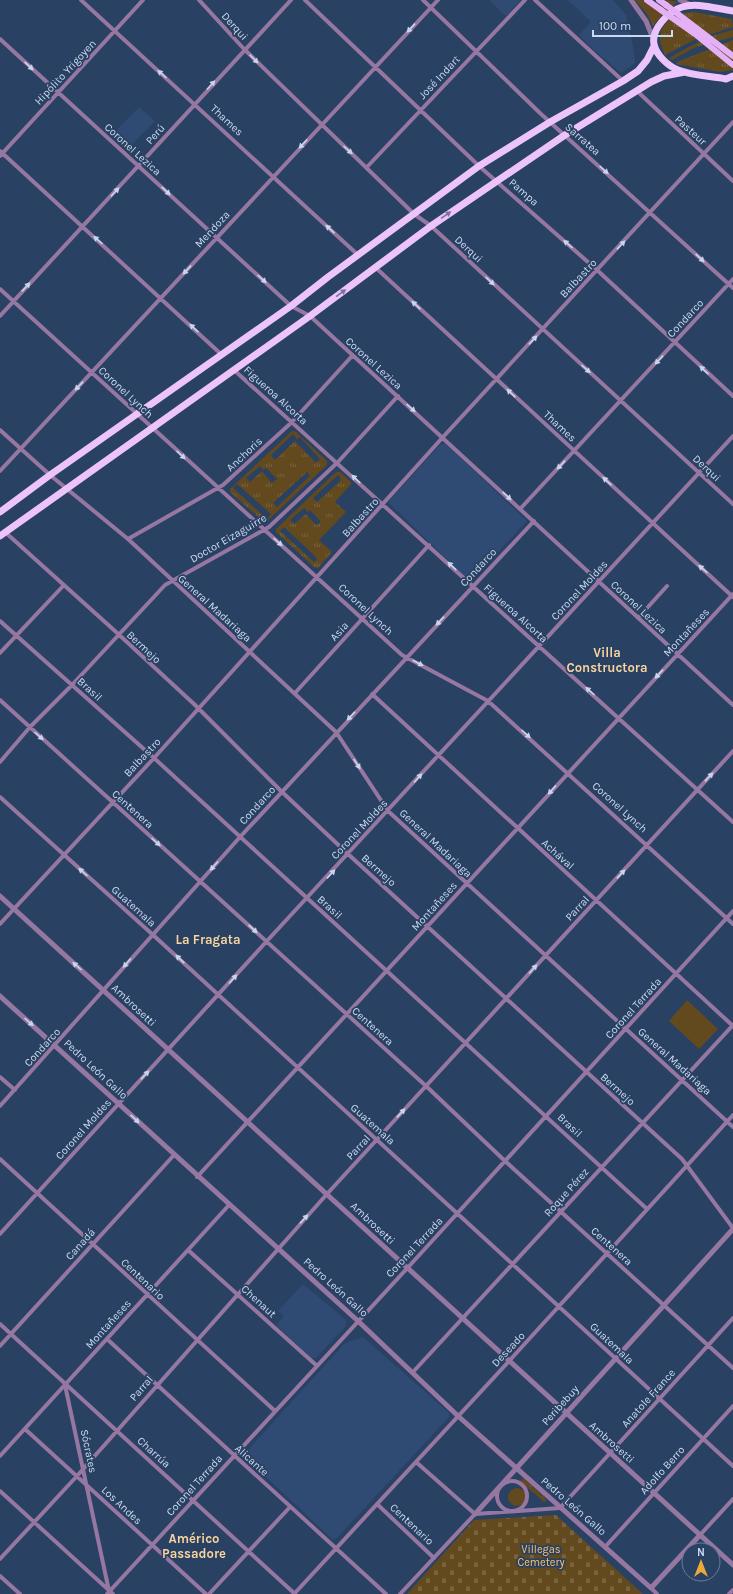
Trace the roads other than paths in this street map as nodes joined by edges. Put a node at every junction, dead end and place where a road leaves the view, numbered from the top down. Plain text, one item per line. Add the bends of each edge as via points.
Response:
1 (82, 0) edge
2 (143, 0) edge
3 (199, 0) edge
4 (291, 0) edge
5 (305, 0) edge
6 (424, 0) edge
7 (438, 0) edge
8 (525, 0) edge
9 (535, 0) edge
10 (631, 0) edge
11 (647, 0) edge
12 (659, 0) edge
13 (680, 0) edge
14 (691, 5) junction
15 (431, 7) junction
16 (733, 11) edge
17 (115, 31) junction
18 (0, 39) edge
19 (654, 43) junction
20 (244, 49) junction
21 (476, 51) junction
22 (733, 56) edge
23 (733, 65) edge
24 (376, 66) junction
25 (685, 72) junction
26 (731, 79) edge
27 (623, 81) junction
28 (637, 91) junction
29 (58, 93) junction
30 (195, 103) junction
31 (421, 110) junction
32 (550, 122) junction
33 (733, 122) edge
34 (321, 125) junction
35 (565, 135) junction
36 (1, 153) edge
37 (704, 154) junction
38 (138, 166) junction
39 (479, 166) junction
40 (367, 167) junction
41 (273, 176) junction
42 (497, 180) junction
43 (733, 181) edge
44 (651, 212) junction
45 (414, 214) junction
46 (431, 226) junction
47 (82, 227) junction
48 (216, 238) junction
49 (358, 255) junction
50 (376, 268) junction
51 (597, 270) junction
52 (733, 279) edge
53 (728, 284) junction
54 (733, 288) edge
55 (0, 289) edge
56 (161, 297) junction
57 (13, 302) junction
58 (292, 306) junction
59 (0, 316) edge
60 (310, 316) junction
61 (543, 330) junction
62 (675, 343) junction
63 (222, 354) junction
64 (352, 356) junction
65 (233, 369) junction
66 (92, 372) junction
67 (497, 379) junction
68 (398, 396) junction
69 (733, 396) edge
70 (621, 401) junction
71 (138, 414) junction
72 (292, 422) junction
73 (153, 428) junction
74 (0, 430) edge
75 (733, 436) edge
76 (443, 437) junction
77 (21, 449) junction
78 (575, 451) junction
79 (338, 462) junction
80 (0, 471) edge
81 (700, 473) junction
82 (50, 475) junction
83 (68, 488) junction
84 (218, 489) junction
85 (384, 504) junction
86 (733, 504) edge
87 (520, 509) junction
88 (0, 512) edge
89 (534, 521) junction
90 (652, 523) junction
91 (265, 530) junction
92 (2, 534) edge
93 (128, 539) junction
94 (429, 545) junction
95 (318, 577) junction
96 (171, 580) junction
97 (599, 582) junction
98 (64, 585) junction
99 (473, 586) junction
100 (668, 586) dead end
101 (732, 596) edge
102 (363, 618) junction
103 (638, 618) junction
104 (0, 621) edge
105 (119, 635) junction
106 (16, 636) junction
107 (540, 646) junction
108 (249, 652) junction
109 (0, 654) edge
110 (678, 654) junction
111 (406, 657) junction
112 (72, 685) junction
113 (295, 693) junction
114 (372, 694) junction
115 (0, 700) edge
116 (488, 701) junction
117 (733, 705) edge
118 (197, 708) junction
119 (619, 718) junction
120 (30, 727) junction
121 (336, 732) junction
122 (733, 751) edge
123 (438, 756) junction
124 (154, 758) junction
125 (0, 762) edge
126 (568, 772) junction
127 (698, 789) junction
128 (281, 791) junction
129 (0, 797) edge
130 (112, 802) junction
131 (388, 811) junction
132 (733, 822) edge
133 (517, 828) junction
134 (240, 837) junction
135 (647, 844) junction
136 (348, 854) junction
137 (64, 855) junction
138 (200, 881) junction
139 (466, 884) junction
140 (0, 896) edge
141 (308, 898) junction
142 (596, 900) junction
143 (14, 909) junction
144 (733, 911) edge
145 (726, 918) junction
146 (0, 924) edge
147 (733, 924) edge
148 (428, 926) junction
149 (152, 934) junction
150 (266, 942) junction
151 (545, 955) junction
152 (387, 970) junction
153 (676, 973) junction
154 (104, 990) junction
155 (218, 995) junction
156 (0, 996) edge
157 (507, 998) junction
158 (347, 1014) junction
159 (733, 1026) edge
160 (626, 1029) junction
161 (466, 1042) junction
162 (55, 1046) junction
163 (168, 1050) junction
164 (298, 1068) junction
165 (586, 1072) junction
166 (0, 1077) edge
167 (682, 1080) junction
168 (426, 1086) junction
169 (15, 1090) junction
170 (118, 1104) junction
171 (0, 1106) edge
172 (733, 1115) edge
173 (547, 1116) junction
174 (727, 1121) junction
175 (247, 1122) junction
176 (642, 1122) junction
177 (733, 1126) edge
178 (377, 1140) junction
179 (174, 1156) junction
180 (0, 1159) edge
181 (505, 1161) junction
182 (687, 1165) junction
183 (601, 1167) junction
184 (197, 1177) junction
185 (37, 1193) junction
186 (327, 1194) junction
187 (229, 1205) junction
188 (647, 1209) junction
189 (561, 1212) junction
190 (456, 1214) junction
191 (733, 1228) edge
192 (0, 1234) edge
193 (92, 1244) junction
194 (278, 1248) junction
195 (188, 1250) junction
196 (607, 1253) junction
197 (512, 1265) junction
198 (407, 1268) junction
199 (147, 1294) junction
200 (238, 1294) junction
201 (665, 1306) junction
202 (559, 1307) junction
203 (463, 1317) junction
204 (733, 1318) edge
205 (358, 1321) junction
206 (0, 1324) edge
207 (11, 1334) junction
208 (107, 1339) junction
209 (196, 1340) junction
210 (708, 1345) junction
211 (0, 1346) edge
212 (616, 1359) junction
213 (510, 1360) junction
214 (316, 1366) junction
215 (733, 1368) edge
216 (413, 1372) junction
217 (65, 1384) junction
218 (156, 1385) junction
219 (659, 1399) junction
220 (733, 1406) edge
221 (275, 1411) junction
222 (566, 1414) junction
223 (458, 1416) junction
224 (25, 1429) junction
225 (116, 1430) junction
226 (703, 1439) junction
227 (610, 1453) junction
228 (233, 1455) junction
229 (0, 1456) edge
230 (416, 1462) junction
231 (733, 1466) edge
232 (83, 1468) junction
233 (516, 1469) junction
234 (77, 1476) junction
235 (502, 1484) junction
236 (86, 1485) junction
237 (0, 1491) edge
238 (654, 1493) junction
239 (733, 1499) edge
240 (193, 1500) junction
241 (377, 1504) junction
242 (290, 1507) junction
243 (560, 1508) junction
244 (513, 1512) junction
245 (474, 1514) junction
246 (34, 1522) junction
247 (700, 1535) junction
248 (152, 1545) junction
249 (605, 1547) junction
250 (336, 1549) junction
251 (249, 1551) junction
252 (434, 1558) junction
253 (0, 1559) edge
254 (733, 1565) edge
255 (0, 1576) edge
256 (650, 1588) junction
257 (733, 1590) edge
258 (110, 1593) edge
259 (20, 1594) edge
260 (206, 1594) edge
261 (210, 1594) edge
262 (294, 1594) edge
263 (386, 1594) edge
264 (400, 1594) edge
265 (657, 1594) edge
266 (729, 1594) edge

1 - 17 street, Thames
2 - 17 street, Hipólito Yrigoyen
3 - 20 street, Derqui
4 - 20 street, Perú
5 - 24 street, Pampa
6 - 15 street, Sarratea
7 - 15 street, Mendoza
8 - 21 street, José Indart
9 - 27 street
10 - 19 street via 646,21
11 - 23 main road, bridge
12 - 22 main road, bridge
13 - 14 street
14 - 16 highway
14 - 19 highway via 674,10 667,17 657,30
15 - 21 street, Sarratea
15 -> 24 street, Mendoza
17 - 29 street, Hipólito Yrigoyen
30 -> 17 street, Thames
18 -> 29 street, Coronel Lezica
19 - 25 highway via 669,65
19 - 27 highway via 643,66
30 -> 20 street, Perú
20 -> 34 street, Derqui
21 - 31 street, José Indart
21 - 32 street, Sarratea
24 - 31 street, Pampa
24 - 34 street, Mendoza
25 - 26 highway
25 - 28 highway via 664,76
27 - 32 highway
28 - 35 highway
28 - 37 street, Pasteur
29 - 36 street, Hipólito Yrigoyen
29 - 38 street, Coronel Lezica
30 - 38 street, Perú
30 - 41 street, Thames
31 - 39 street, Pampa
31 - 40 street, José Indart
32 - 35 street, Sarratea
32 - 39 highway
33 - 37 street, Balbastro
34 -> 40 street, Derqui
34 -> 41 street, Mendoza
35 - 42 highway
35 -> 44 street, Sarratea
36 - 47 street
37 - 43 street, Pasteur
37 - 44 street, Balbastro
47 -> 38 street, Perú
38 -> 48 street, Coronel Lezica
39 - 42 street, Pampa
39 - 45 highway
40 - 45 street, Derqui
41 - 48 street, Mendoza
49 -> 41 street, Thames
46 -> 42 highway
51 -> 42 street, Pampa
51 -> 44 street, Balbastro
44 -> 53 street, Sarratea
45 - 46 street, Derqui
45 - 49 highway
46 - 50 highway
46 -> 61 street, Derqui
56 -> 47 street
57 -> 47 street, Perú
48 -> 56 street, Mendoza
48 -> 58 street, Coronel Lezica
49 - 58 highway
60 -> 50 highway
67 -> 50 street, Thames
51 - 61 street, Balbastro
51 - 62 street, Pampa
52 - 53 street, Condarco
53 - 54 street, Sarratea
53 - 62 street, Condarco
55 - 57 street, Coronel Lynch
63 -> 56 street
56 - 66 street, Mendoza
57 - 59 street, Perú
57 - 66 street, Coronel Lynch
58 - 60 street, Coronel Lezica
58 - 63 highway
60 - 64 street, Coronel Lezica
60 - 65 highway
67 -> 61 street, Balbastro
61 -> 70 street, Derqui
69 -> 62 street, Pampa
62 -> 70 street, Condarco
63 - 71 highway
64 - 68 street, Coronel Lezica
64 - 72 street, Anchoris
65 - 72 street, Figueroa Alcorta
65 - 73 highway
66 - 71 street, Coronel Lynch
66 -> 77 street, Mendoza
67 - 76 street, Balbastro
78 -> 67 street, Thames
68 -> 76 street, Coronel Lezica
68 - 79 street, Doctor Eizaguirre
70 - 78 street, Condarco
70 - 81 street, Derqui
71 - 73 street, Coronel Lynch
71 - 82 highway
72 - 79 street, Figueroa Alcorta
72 - 84 street, Anchoris
73 - 83 highway
73 -> 84 street, Coronel Lynch
74 - 77 street, General Madariaga
75 - 81 street, Coronel Moldes
76 - 85 street, Balbastro
76 -> 87 street, Coronel Lezica
77 - 80 street, Mendoza
77 - 82 street, General Madariaga
78 -> 87 street, Condarco
90 -> 78 street, Thames
85 -> 79 street, Figueroa Alcorta
79 - 91 street, Doctor Eizaguirre
81 - 86 street, Derqui
81 - 90 street, Coronel Moldes
82 - 83 street, General Madariaga
82 - 88 highway
83 - 92 highway
83 - 93 street, General Madariaga
84 - 91 street, Coronel Lynch
84 - 93 street, Anchoris
85 - 94 street, Figueroa Alcorta
85 - 95 street, Balbastro
87 - 89 street, Coronel Lezica
89 - 97 street, Coronel Lezica
89 - 99 street, Condarco
90 - 97 street, Coronel Moldes
101 -> 90 street, Thames
91 -> 95 street, Coronel Lynch
91 - 96 street, Doctor Eizaguirre
92 - 98 street, Bermejo
93 - 96 street, General Madariaga
99 -> 94 street, Figueroa Alcorta
94 - 102 street, Asia
95 - 102 street, Coronel Lynch
95 - 108 street, Balbastro
96 - 105 street, Doctor Eizaguirre
96 - 108 street, General Madariaga
97 - 103 street, Coronel Lezica
97 - 107 street, Coronel Moldes
98 - 105 street, Bermejo
98 - 106 street
99 - 107 street, Figueroa Alcorta
99 -> 111 street, Condarco
100 - 103 street
101 - 110 street, Montañeses
102 - 111 street, Coronel Lynch
102 - 113 street, Asia
103 - 110 street, Coronel Lezica
104 - 106 street, Brasil
105 - 112 street, Doctor Eizaguirre
105 - 118 street, Bermejo
106 - 109 street
106 - 112 street, Brasil
107 - 116 street, Coronel Moldes
119 -> 107 street, Figueroa Alcorta
108 - 113 street, General Madariaga
108 - 118 street, Balbastro
110 - 117 street, Coronel Lezica
110 -> 119 street, Montañeses
111 - 114 street, Condarco
111 -> 116 street, Coronel Lynch
112 - 120 street, Doctor Eizaguirre
112 - 124 street, Brasil
113 - 121 street, General Madariaga
114 -> 121 street, Condarco
114 - 123 street, Achával
115 - 120 street, Centenera
116 - 123 street, Coronel Moldes
116 -> 126 street, Coronel Lynch
118 - 124 street, Balbastro
118 - 128 street, Bermejo
119 - 126 street, Montañeses
119 - 127 street, Figueroa Alcorta
120 - 125 street, Doctor Eizaguirre
120 -> 130 street, Centenera
121 - 128 street, Condarco
121 -> 131 street, General Madariaga
127 -> 122 street, Parral
131 -> 123 street, Coronel Moldes
123 - 133 street, Achával
124 - 130 street, Balbastro
124 - 134 street, Brasil
126 -> 133 street, Montañeses
126 - 135 street, Coronel Lynch
127 - 132 street, Figueroa Alcorta
127 - 135 street, Parral
128 - 134 street, Condarco
128 - 136 street, Bermejo
129 - 137 street, Guatemala
130 - 137 street, Balbastro
130 -> 138 street, Centenera
131 - 136 street, Coronel Moldes
131 - 139 street, General Madariaga
133 - 139 street, Montañeses
133 - 142 street, Achával
134 -> 138 street, Condarco
134 - 141 street, Brasil
142 -> 135 street, Parral
135 - 145 street, Coronel Lynch
141 -> 136 street, Coronel Moldes
136 - 148 street, Bermejo
137 - 143 street, Balbastro
149 -> 137 street, Guatemala
138 - 149 street, Condarco
138 -> 150 street, Centenera
139 - 148 street, Montañeses
139 - 151 street, General Madariaga
140 - 143 street, Ambrosetti
141 - 150 street, Coronel Moldes
141 - 152 street, Brasil
142 - 151 street, Parral
142 - 153 street, Achával
143 - 146 street, Balbastro
154 -> 143 street, Ambrosetti
144 - 145 street, Coronel Terrada
145 - 147 street, Coronel Lynch
145 - 153 street, Coronel Terrada
148 - 152 street, Montañeses
148 - 157 street, Bermejo
149 -> 154 street, Condarco
155 -> 149 street, Guatemala
155 -> 150 street, Coronel Moldes
150 - 158 street, Centenera
157 -> 151 street, Parral
151 - 160 street, General Madariaga
152 - 158 street, Montañeses
152 - 161 street, Brasil
153 - 159 street, Achával
153 - 160 street, Coronel Terrada
154 - 162 street, Condarco
154 - 163 street, Ambrosetti
155 - 163 street, Coronel Moldes
155 - 164 street, Guatemala
156 -> 162 street, Pedro León Gallo
157 - 161 street, Parral
157 - 165 street, Bermejo
158 - 164 street, Montañeses
158 - 168 street, Centenera
159 - 167 street, Roque Pérez
160 - 165 street, Coronel Terrada
160 - 167 street, General Madariaga
161 - 168 street, Parral
161 - 173 street, Brasil
162 - 169 street, Condarco
162 - 170 street, Pedro León Gallo
170 -> 163 street, Coronel Moldes
163 - 175 street, Ambrosetti
164 - 175 street, Montañeses
164 - 178 street, Guatemala
165 - 173 street, Coronel Terrada
165 - 176 street, Bermejo
166 - 169 street
167 - 174 street, General Madariaga
167 - 176 street, Roque Pérez
178 -> 168 street, Parral
168 - 181 street, Centenera
169 - 171 street, Condarco
170 -> 179 street, Pedro León Gallo
170 - 185 street, Coronel Moldes
172 - 174 street, Deseado
173 - 181 street, Coronel Terrada
173 - 183 street, Brasil
174 - 177 street, General Madariaga
174 - 182 street, Deseado
175 - 184 street, Montañeses
175 - 186 street, Ambrosetti
176 - 182 street, Bermejo
176 - 183 street, Roque Pérez
178 - 186 street, Parral
178 - 190 street, Guatemala
179 - 184 street, Pedro León Gallo
179 - 193 street, Canadá
180 - 185 street, Centenario
181 - 189 street, Centenera
181 - 190 street, Coronel Terrada
182 - 188 street, Deseado
182 - 191 street, Bermejo
183 - 188 street, Brasil
183 - 189 street, Roque Pérez
184 - 187 street, Pedro León Gallo
185 - 192 street, Coronel Moldes
185 - 193 street, Centenario
194 -> 186 street, Parral
186 - 198 street, Ambrosetti
187 - 194 street, Pedro León Gallo
187 - 195 street, Montañeses
188 - 196 street, Deseado
189 - 196 street, Centenera
189 - 197 street, Roque Pérez
190 - 197 street, Guatemala
190 - 198 street, Coronel Terrada
191 - 201 street, Peribebuy
193 - 199 street, Centenario
193 - 207 street, Canadá
194 - 200 street, Parral
194 - 205 street, Pedro León Gallo
195 - 199 street, Montañeses
195 - 200 street, Chenaut
196 - 201 street, Centenera
196 - 202 street, Deseado
197 - 202 street, Guatemala
197 - 203 street, Roque Pérez
198 - 203 street, Ambrosetti
198 - 205 street, Coronel Terrada
199 - 208 street, Montañeses
199 - 209 street, Centenario
200 - 209 street, Parral
200 - 214 street, Chenaut
201 - 210 street, Centenera
201 - 212 street, Peribebuy
202 - 212 street, Guatemala
202 - 213 street, Deseado
203 - 213 street, Ambrosetti
203 - 216 street, Roque Pérez
204 - 210 street, Anatole France
205 - 214 street, Coronel Terrada
205 - 216 street, Pedro León Gallo
206 - 207 street, Charrúa
207 - 211 street, Canadá
207 - 217 street, Charrúa
208 - 217 street, Montañeses
208 - 218 street, Alicante
209 - 218 street, Parral
209 - 221 street, Centenario
210 - 215 street, Centenera
210 - 219 street, Anatole France
212 - 219 street, Guatemala
212 - 222 street, Peribebuy
213 - 222 street, Ambrosetti
213 - 223 street, Deseado
214 - 221 street, Coronel Terrada
216 - 223 street, Pedro León Gallo
217 - 224 street, Montañeses
217 - 225 street, Charrúa
217 - 232 street, Sócrates
218 - 225 street, Parral
218 - 228 street, Alicante
219 - 226 street, Guatemala
219 - 227 street, Anatole France
220 - 226 street, Adolfo Berro
221 - 228 street, Coronel Terrada
222 - 227 street, Ambrosetti
222 - 233 street, Peribebuy
223 - 230 street, Deseado
223 - 233 street, Pedro León Gallo
224 - 229 street, Montañeses
224 - 234 street, Los Andes
225 - 232 street, Parral
225 - 240 street, Charrúa
226 - 231 street, Guatemala
226 - 238 street, Adolfo Berro
227 - 238 street, Ambrosetti
227 - 243 street, Anatole France
228 - 240 street, Coronel Terrada
228 - 242 street, Alicante
230 - 241 street, Deseado
230 - 245 street
232 - 234 street, Parral
232 - 236 street, Sócrates
233 - 235 street, Peribebuy
233 - 243 street, Pedro León Gallo
234 - 236 street, Los Andes
234 - 246 street, Parral
235 - 244 street via 497,1492 498,1501 503,1509
235 - 244 street via 517,1482 522,1484 527,1493 528,1498 522,1508
235 - 245 street, Peribebuy
236 - 248 street, Los Andes
236 - 258 street, Sócrates
237 - 246 street
238 - 247 street, Ambrosetti
238 - 249 street, Adolfo Berro
239 - 247 street
240 - 248 street, Coronel Terrada
240 - 251 street, Charrúa
241 - 250 street, Deseado
241 - 252 street, Centenario
242 - 250 street, Alicante
242 - 251 street
243 - 244 street
243 - 249 street, Pedro León Gallo
244 - 245 street
245 - 252 street, Peribebuy
246 - 253 street, Parral
246 - 258 street
247 - 254 street, Ambrosetti
247 - 256 street
248 - 258 street, Coronel Terrada
248 - 260 street, Los Andes
249 - 256 street, Pedro León Gallo
250 - 262 street, Deseado
250 - 263 street, Alicante
251 - 261 street
251 - 262 street, Charrúa
252 - 264 street, Peribebuy
255 - 259 street
256 - 265 street, Pedro León Gallo
257 - 266 street

